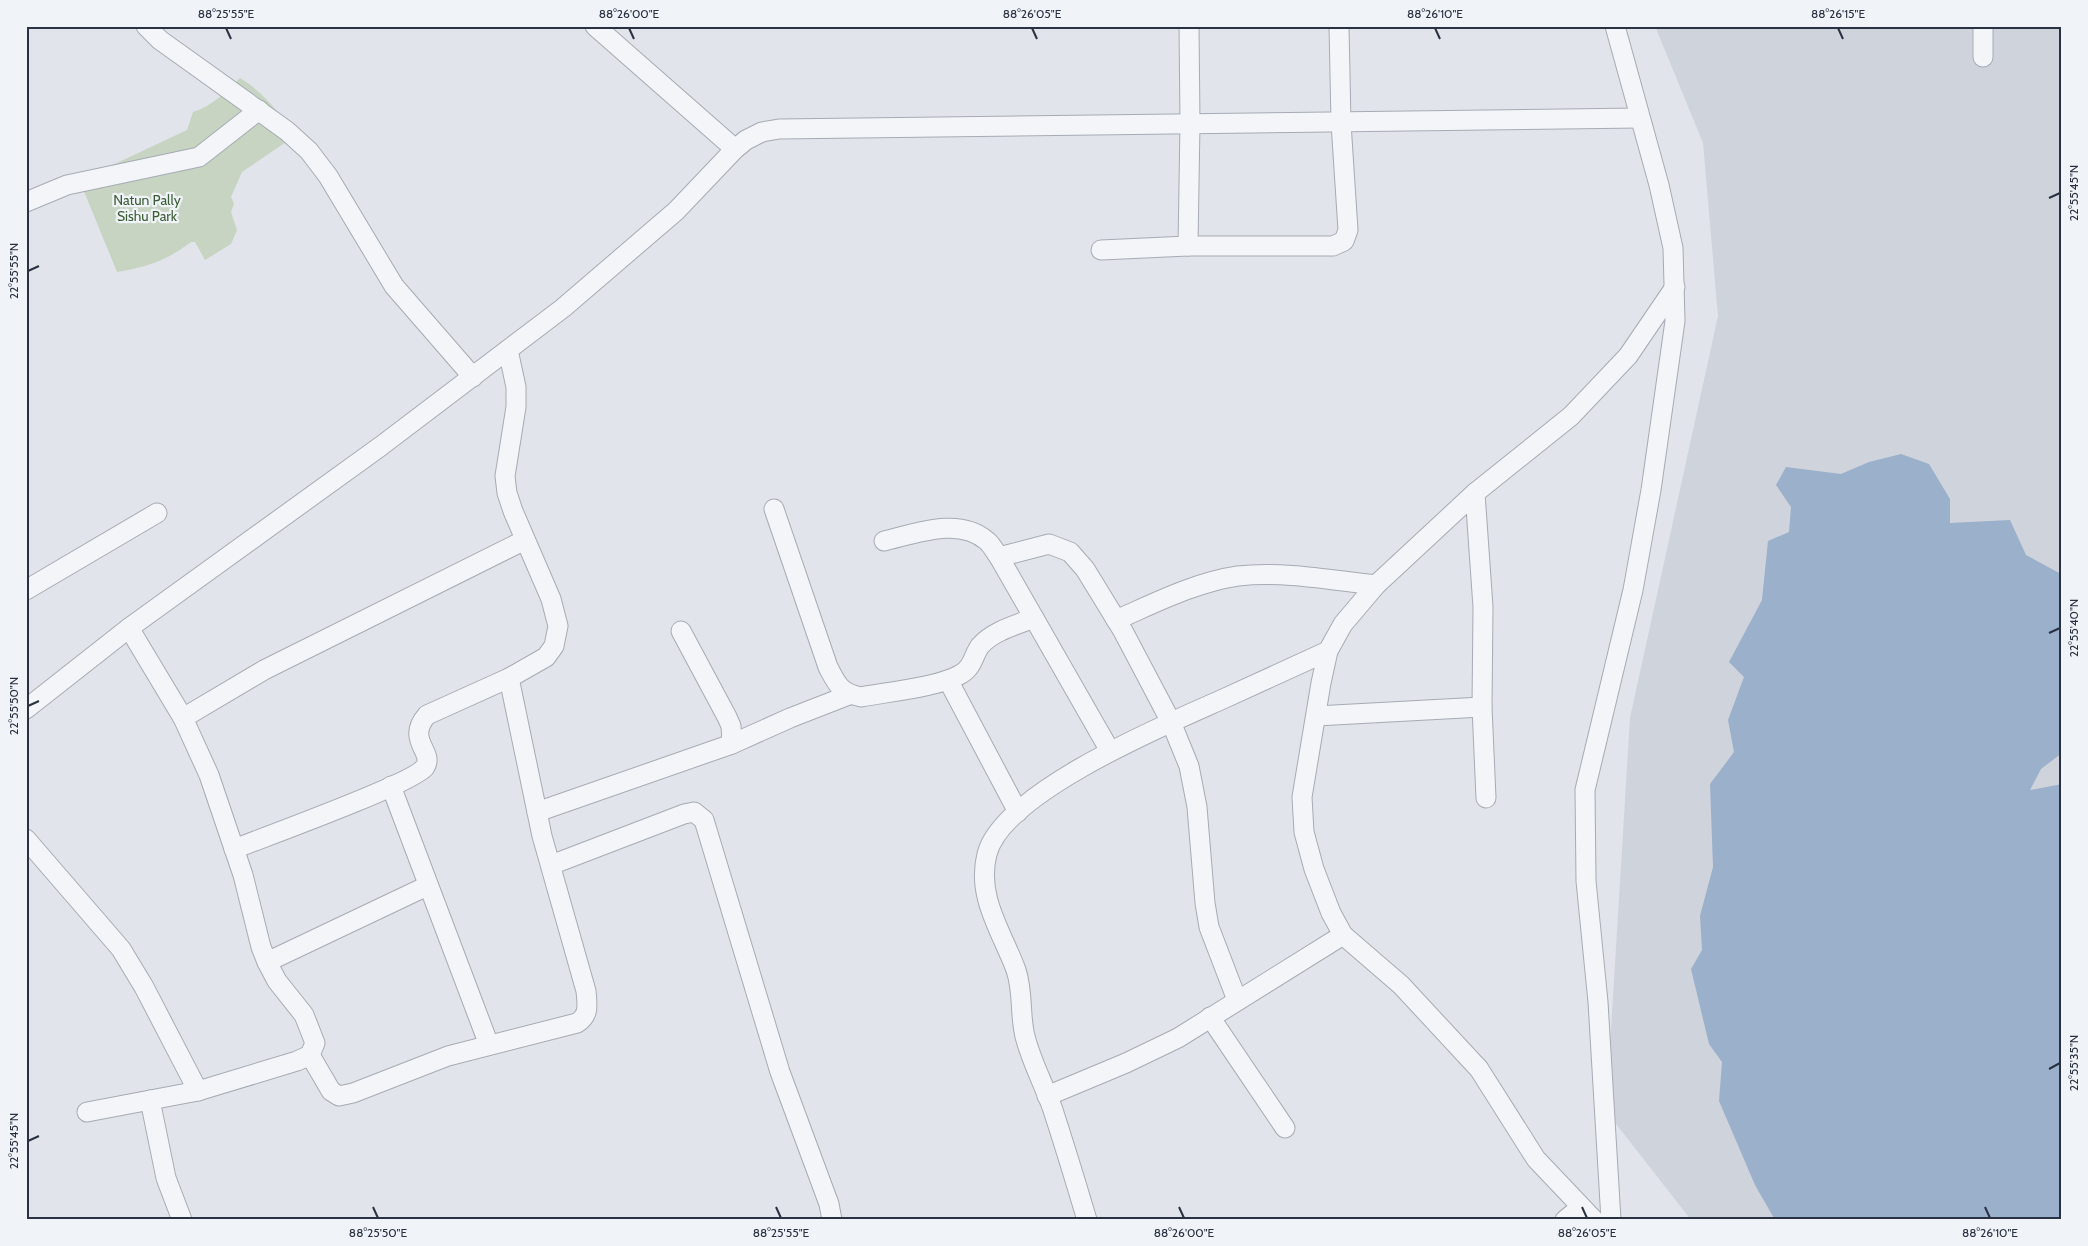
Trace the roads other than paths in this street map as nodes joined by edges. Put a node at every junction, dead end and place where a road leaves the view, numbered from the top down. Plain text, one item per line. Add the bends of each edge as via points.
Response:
1 (146, 26) edge
2 (595, 26) edge
3 (1188, 26) edge
4 (1339, 26) edge
5 (1615, 26) edge
6 (1983, 26) edge
7 (1983, 57) dead end
8 (259, 110) junction
9 (1640, 118) junction
10 (1341, 123) junction
11 (1190, 124) junction
12 (735, 149) junction
13 (26, 202) edge
14 (1188, 246) junction
15 (1101, 250) dead end
16 (1674, 288) junction
17 (508, 350) junction
18 (473, 377) junction
19 (1475, 493) junction
20 (774, 509) dead end
21 (157, 513) dead end
22 (525, 540) junction
23 (884, 541) dead end
24 (999, 557) junction
25 (1376, 585) junction
26 (26, 590) edge
27 (1034, 618) junction
28 (1116, 620) junction
29 (129, 628) junction
30 (681, 631) dead end
31 (1328, 652) junction
32 (509, 678) junction
33 (948, 680) junction
34 (849, 695) junction
35 (1482, 707) junction
36 (26, 709) edge
37 (1316, 716) junction
38 (183, 718) junction
39 (1171, 722) junction
40 (732, 744) junction
41 (1110, 751) junction
42 (391, 786) junction
43 (1486, 798) dead end
44 (537, 812) junction
45 (1018, 812) junction
46 (26, 839) edge
47 (234, 849) junction
48 (551, 865) junction
49 (427, 886) junction
50 (1343, 935) junction
51 (267, 962) junction
52 (1236, 1000) junction
53 (1210, 1017) junction
54 (489, 1045) junction
55 (310, 1055) junction
56 (198, 1091) junction
57 (1047, 1096) junction
58 (150, 1100) junction
59 (87, 1112) dead end
60 (1285, 1128) dead end
61 (1587, 1213) edge
62 (182, 1220) edge
63 (832, 1220) edge
64 (1087, 1220) edge
65 (1565, 1220) edge
66 (1611, 1220) edge

1 - 8 street via 160,40
2 - 12 street
3 - 11 street
4 - 10 street
5 - 9 street
6 - 7 street
8 - 13 street via 199,157 67,185
8 - 18 street via 298,140 317,160 394,286
9 - 10 street
9 - 16 street via 1673,248
10 - 11 street
10 - 14 street via 1348,230 1344,241 1333,246
11 - 12 street via 779,129 762,132
11 - 14 street
12 - 17 street via 676,211 563,308
14 - 15 street
16 - 19 street via 1628,356 1571,416
16 - 66 street via 1675,321 1651,490 1633,590 1585,790 1586,882 1598,1002
17 - 18 street
17 - 22 street via 515,374 516,407 504,476
18 - 29 street
19 - 25 street
19 - 35 street via 1483,607
20 - 34 street via 828,667 839,687
21 - 26 street
22 - 32 street via 551,599 558,626 554,646 546,657
22 - 38 street via 264,670
23 - 24 street via 944,528 959,529 987,541
24 - 27 street
24 - 28 street via 1049,544 1070,552 1085,569
25 - 28 street via 1285,574 1238,576 1195,587
25 - 31 street via 1343,624
27 - 33 street via 1000,631 986,641 971,666
27 - 41 street
28 - 39 street
29 - 36 street
29 - 38 street
30 - 40 street via 727,717
31 - 37 street
31 - 39 street
32 - 42 street via 427,714 418,731 427,758 426,766
32 - 44 street
33 - 34 street via 861,697
33 - 45 street
34 - 40 street
35 - 37 street
35 - 43 street
37 - 50 street via 1302,797 1304,832 1330,913
38 - 47 street via 209,775
39 - 41 street
39 - 52 street via 1189,766 1197,807 1209,927
40 - 44 street
41 - 45 street via 1088,762
42 - 47 street
42 - 49 street
44 - 48 street
45 - 57 street via 996,835 987,853 984,878 989,908 1016,971 1022,996 1024,1033
46 - 56 street via 121,949
47 - 51 street
48 - 54 street via 586,991 586,1014 577,1023
48 - 63 street via 684,814 694,812 704,820 780,1072
49 - 51 street
49 - 54 street
50 - 52 street
50 - 61 street via 1401,985 1479,1069 1536,1160
51 - 55 street via 277,981 304,1015 315,1044
52 - 53 street
53 - 57 street via 1178,1038
53 - 60 street
54 - 55 street via 448,1056 339,1096 331,1091
55 - 56 street
56 - 58 street
57 - 64 street
58 - 59 street
58 - 62 street via 166,1178
61 - 65 street

